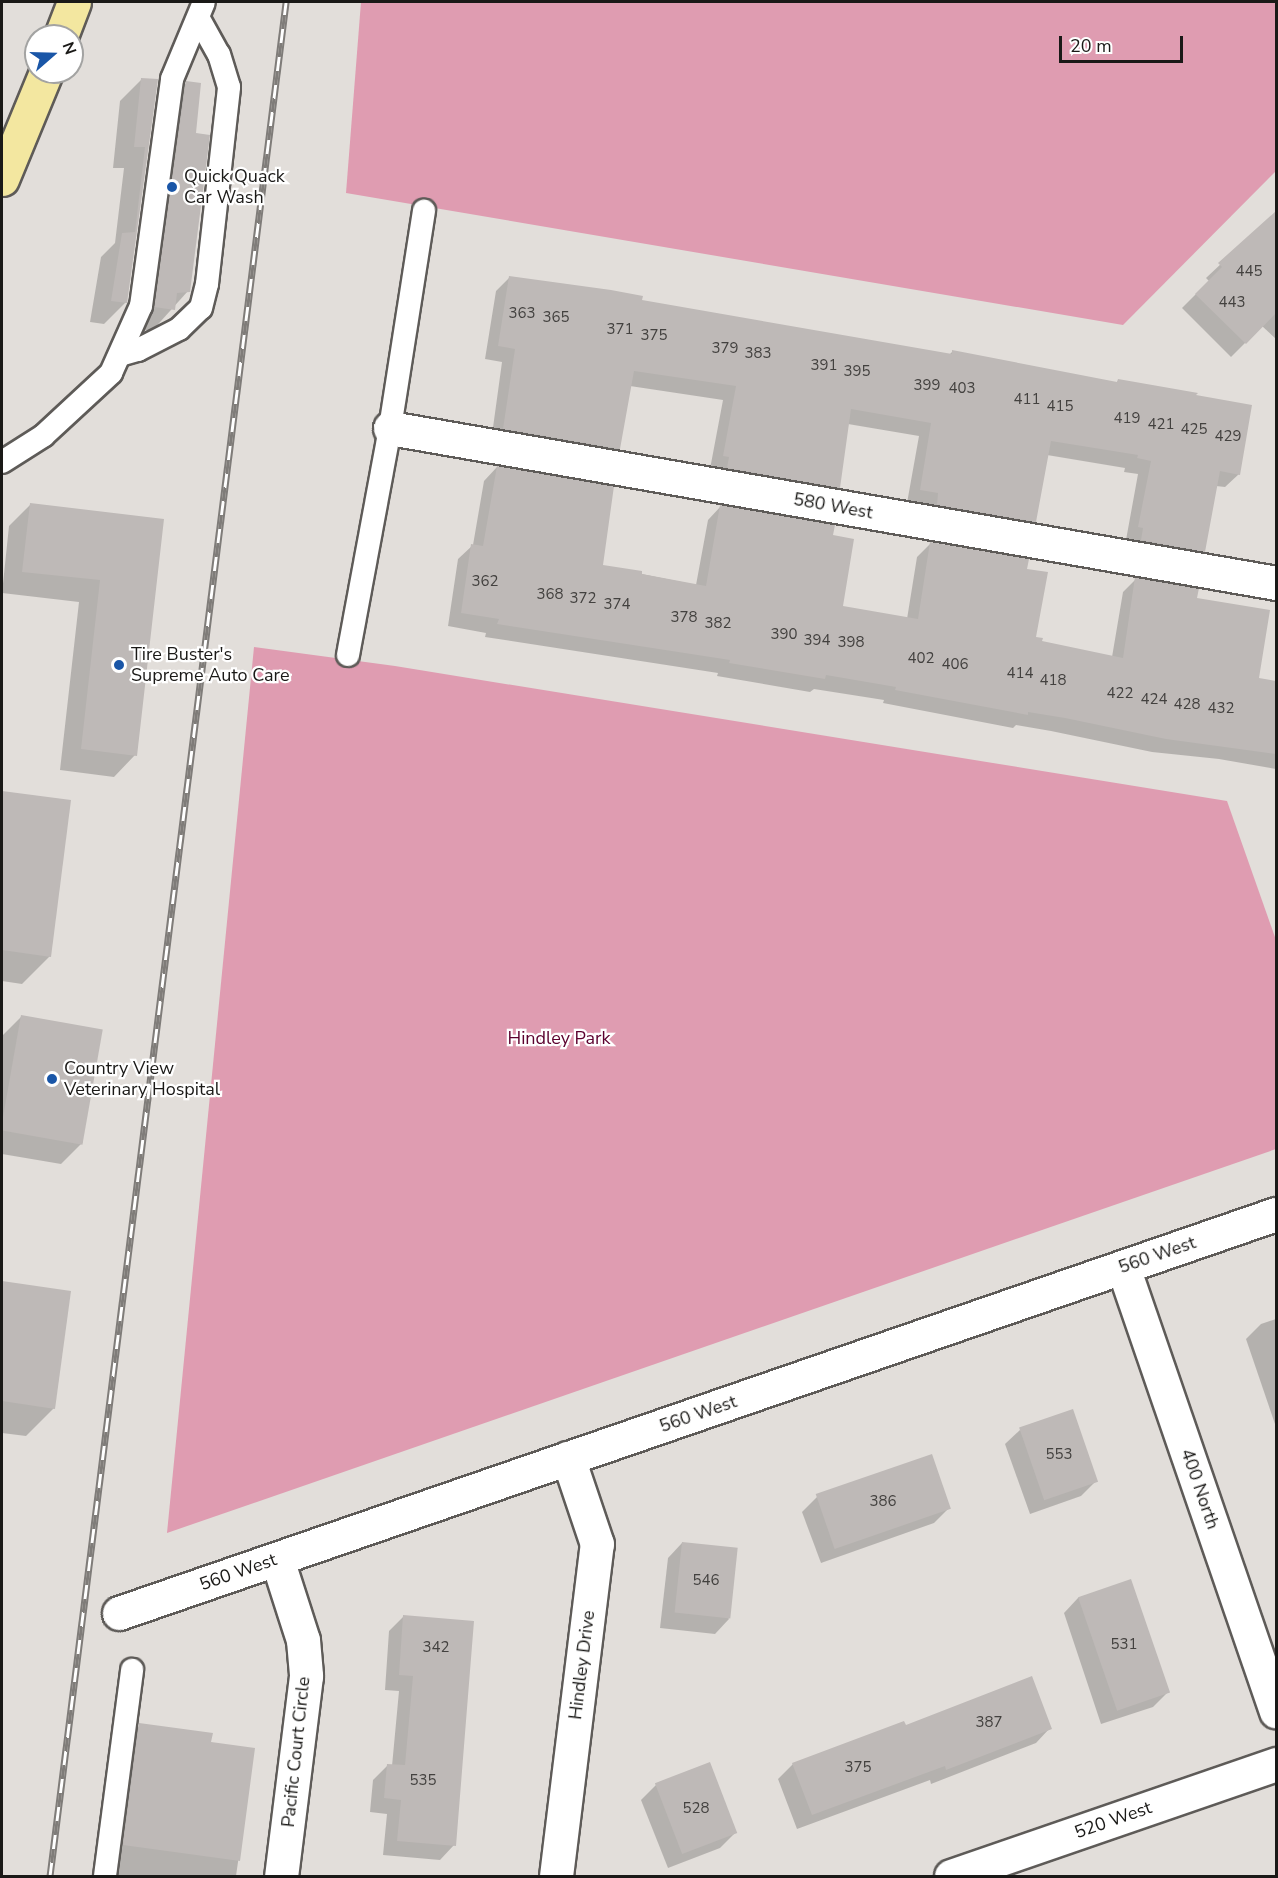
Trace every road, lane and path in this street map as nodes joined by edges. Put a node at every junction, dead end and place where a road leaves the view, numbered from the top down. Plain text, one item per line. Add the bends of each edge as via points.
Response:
1 (74, 2) edge
2 (202, 10) edge
3 (66, 24) edge
4 (39, 84) edge
5 (14, 128) edge
6 (2, 180) edge
7 (424, 211) dead end
8 (120, 355) junction
9 (390, 428) junction
10 (2, 462) edge
11 (1276, 584) edge
12 (348, 655) dead end
13 (1276, 1214) edge
14 (1123, 1267) junction
15 (568, 1458) junction
16 (277, 1559) junction
17 (119, 1613) dead end
18 (132, 1670) dead end
19 (1276, 1711) edge
20 (1276, 1764) edge
21 (105, 1876) edge
22 (281, 1876) edge
23 (556, 1876) edge
24 (951, 1876) edge

1 - 3 main road
2 - 8 lane via 172,79 141,306
2 - 8 lane via 229,87 207,284 201,308 179,329
4 - 5 main road
5 - 6 main road
7 - 9 lane
8 - 10 lane via 111,373 43,436
9 - 11 street, 580 West
9 - 12 lane
13 - 14 street, 560 West
14 - 15 street, 560 West
14 - 19 street, 400 North
15 - 16 street, 560 West
15 - 23 street, Hindley Drive via 597,1544
16 - 17 street, 560 West
16 - 22 street, Pacific Court Circle via 303,1640 306,1676
18 - 21 lane
20 - 24 street, 520 West

